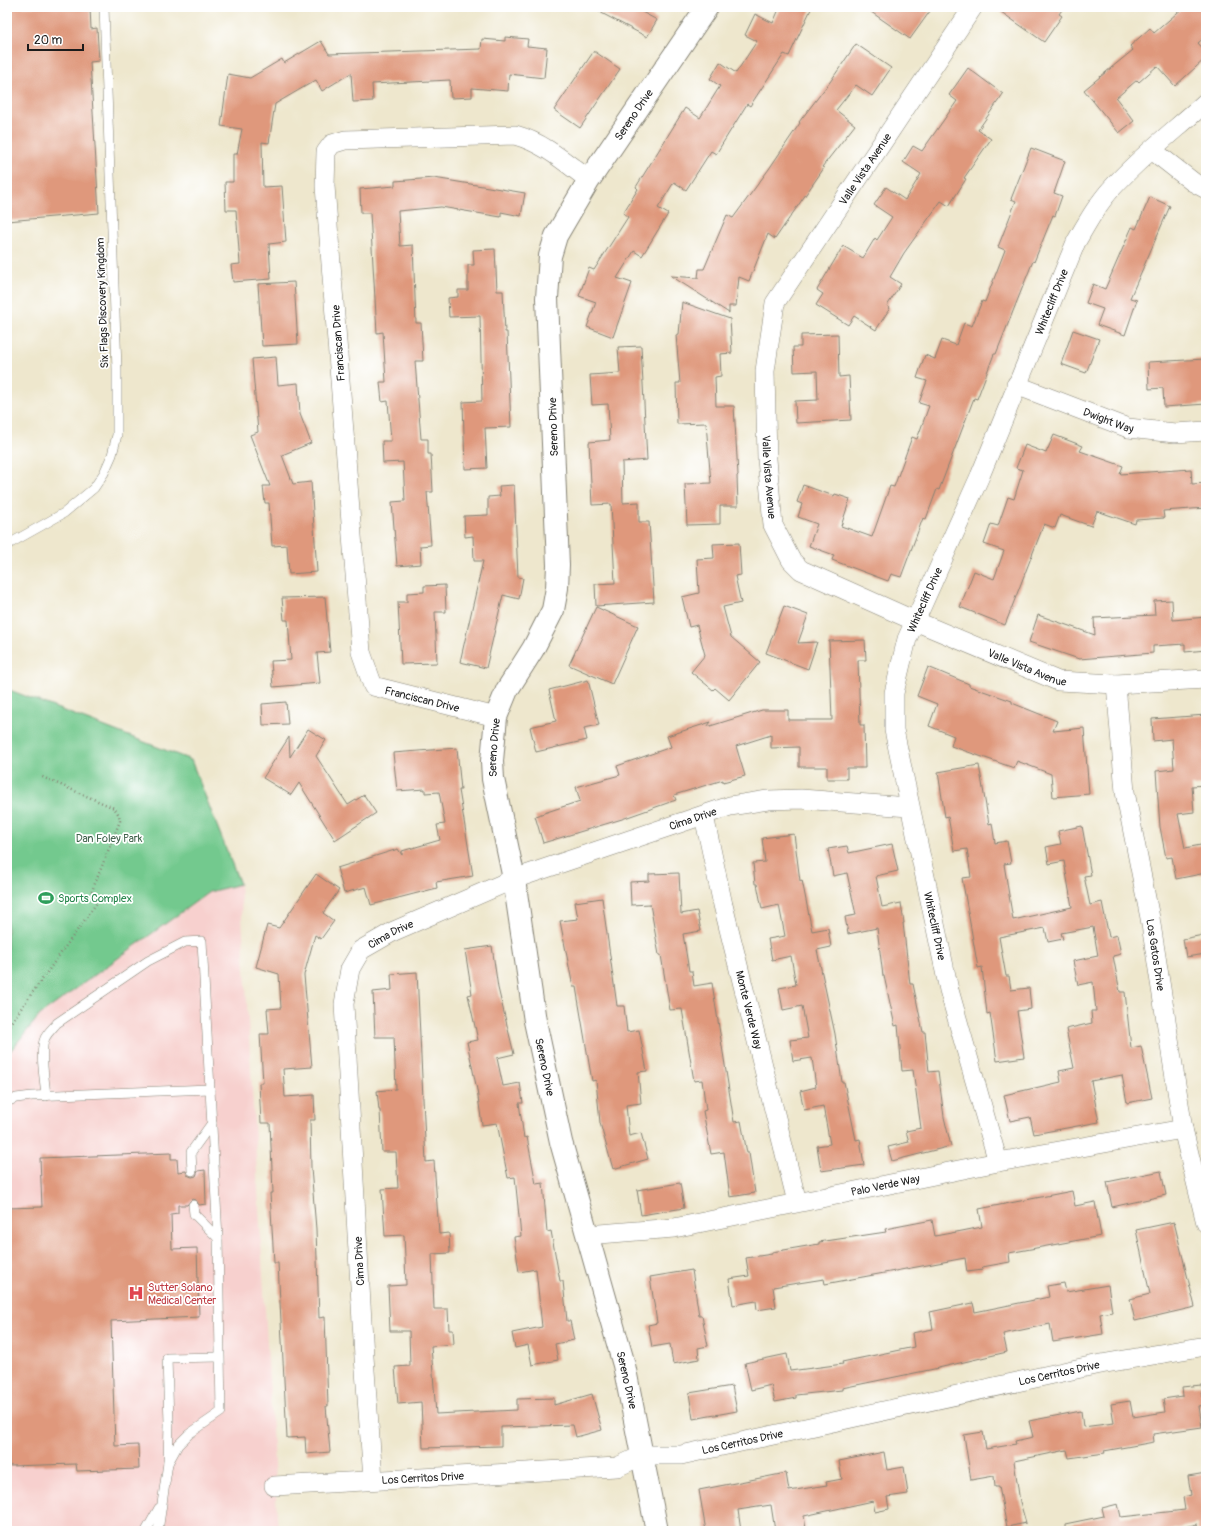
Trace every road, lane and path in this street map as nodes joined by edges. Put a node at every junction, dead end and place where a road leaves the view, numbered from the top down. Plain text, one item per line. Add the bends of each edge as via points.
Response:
1 (104, 7) edge
2 (706, 7) edge
3 (973, 7) edge
4 (1206, 102) edge
5 (1152, 150) junction
6 (589, 180) junction
7 (1206, 189) edge
8 (1016, 385) junction
9 (1206, 431) edge
10 (7, 545) edge
11 (915, 621) junction
12 (1206, 679) edge
13 (1116, 684) junction
14 (496, 717) junction
15 (40, 776) dead end
16 (909, 807) junction
17 (704, 816) junction
18 (514, 879) junction
19 (7, 1028) edge
20 (210, 1089) junction
21 (46, 1096) junction
22 (7, 1102) edge
23 (212, 1123) junction
24 (1183, 1129) junction
25 (998, 1162) junction
26 (192, 1171) dead end
27 (797, 1202) junction
28 (193, 1205) dead end
29 (1206, 1223) edge
30 (587, 1234) junction
31 (218, 1238) junction
32 (1206, 1346) edge
33 (219, 1357) junction
34 (643, 1455) junction
35 (168, 1463) junction
36 (373, 1479) junction
37 (274, 1486) dead end
38 (162, 1504) junction
39 (146, 1531) edge
40 (158, 1531) edge
41 (657, 1531) edge

1 - 10 lane, Six Flags Discovery Kingdom via 118,423 112,455 94,488 64,513
2 - 6 street, Sereno Drive
3 - 11 street, Valle Vista Avenue via 775,303 765,371 767,459 773,525 791,560 802,570
4 - 5 street, Whitecliff Drive
5 - 7 street
5 - 8 street, Whitecliff Drive via 1112,187 1093,212 1076,242
6 - 14 street, Sereno Drive via 556,236 548,276 557,588 553,610 544,630 507,690
6 - 14 street, Franciscan Drive via 547,148 532,139 515,135 345,140 332,144 326,152 325,186 361,652 373,686
8 - 9 street, Dwight Way via 1128,428 1175,433
8 - 11 street, Whitecliff Drive via 980,476
11 - 13 street, Valle Vista Avenue via 1058,682
11 - 16 street, Whitecliff Drive via 907,639 894,693 894,730
12 - 13 street, Valle Vista Avenue
13 - 24 street, Los Gatos Drive via 1125,792 1150,918
14 - 18 street, Sereno Drive via 493,779
15 - 19 path via 114,808 120,821 90,896 99,900
16 - 17 street, Cima Drive via 801,799 768,800 730,806
16 - 25 street, Whitecliff Drive via 949,990
17 - 18 street, Cima Drive
17 - 27 street, Monte Verde Way via 723,905
18 - 30 street, Sereno Drive via 535,1021 561,1142
18 - 36 street, Cima Drive via 394,931 361,950 350,969 344,1004
20 - 21 lane
20 - 21 lane via 202,941 185,942 148,961 57,1023 44,1039
20 - 23 lane
21 - 22 lane via 16,1098
23 - 26 lane via 191,1152
23 - 31 lane
24 - 25 street, Palo Verde Way
24 - 29 street, Los Gatos Drive
25 - 27 street, Palo Verde Way
27 - 30 street, Palo Verde Way via 674,1228
28 - 31 lane via 194,1214
30 - 34 street, Sereno Drive via 624,1365
31 - 33 lane
32 - 34 street, Los Cerritos Drive via 1095,1364 681,1455
33 - 35 lane via 221,1412 189,1434 178,1445
33 - 35 lane via 166,1358
34 - 36 street, Los Cerritos Drive via 617,1467
34 - 41 street, Sereno Drive
35 - 38 lane
36 - 37 street, Los Cerritos Drive
38 - 39 lane
38 - 40 lane

